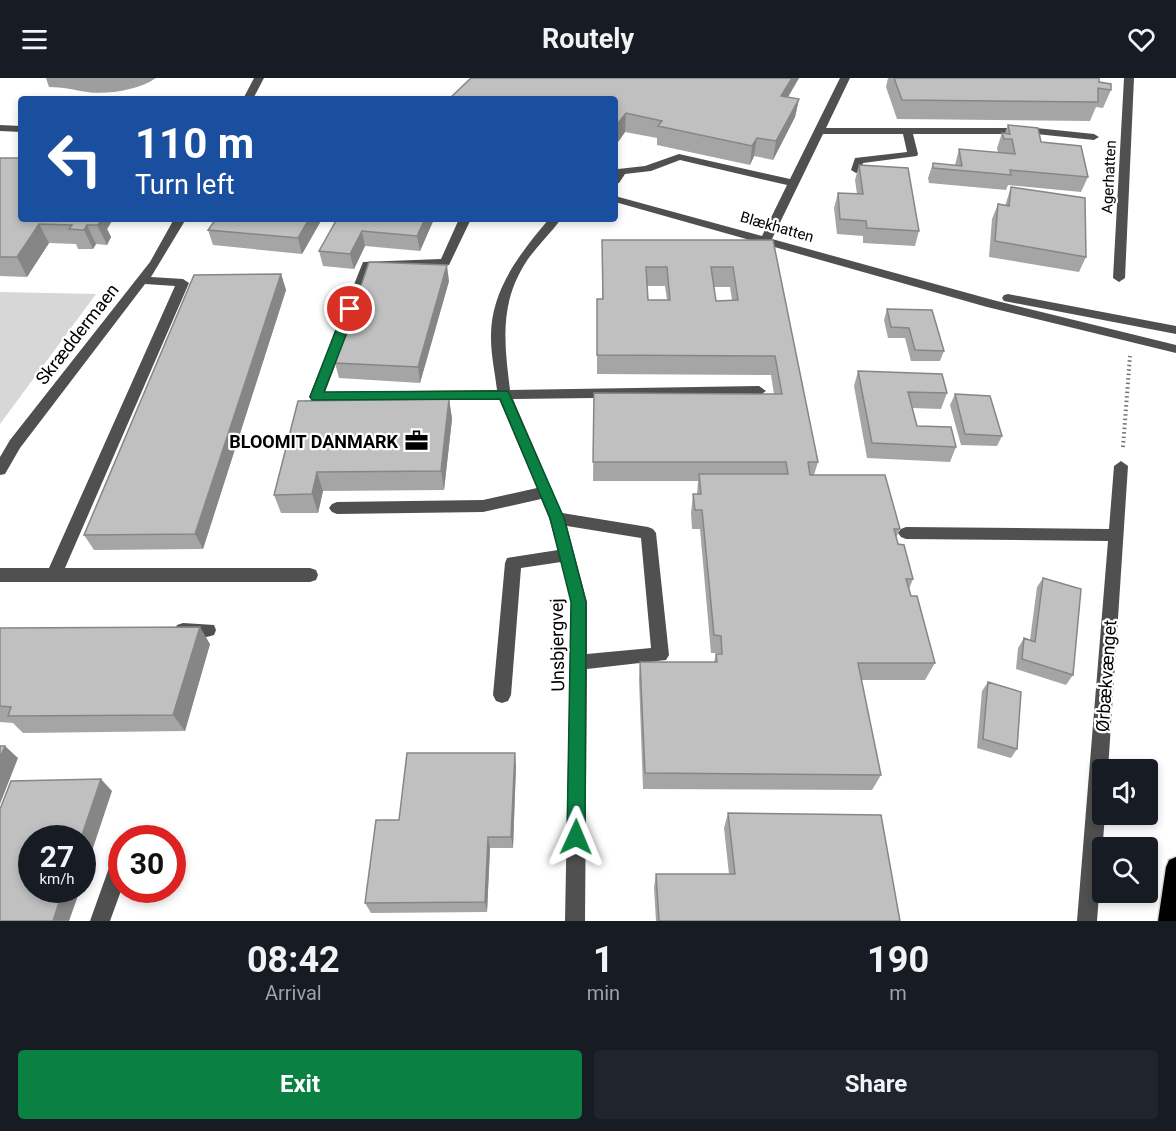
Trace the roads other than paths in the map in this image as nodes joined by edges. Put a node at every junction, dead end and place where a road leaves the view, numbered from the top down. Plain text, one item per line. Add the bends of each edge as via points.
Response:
1 (259, 78) edge
2 (845, 78) edge
3 (1129, 78) edge
4 (250, 96) edge
5 (0, 128) edge
6 (18, 129) edge
7 (819, 131) junction
8 (907, 131) junction
9 (1094, 137) dead end
10 (856, 170) dead end
11 (618, 177) edge
12 (794, 183) junction
13 (618, 200) edge
14 (178, 222) edge
15 (464, 222) edge
16 (553, 222) edge
17 (766, 240) junction
18 (1119, 278) dead end
19 (141, 280) junction
20 (931, 287) junction
21 (1176, 330) edge
22 (1176, 350) edge
23 (759, 391) edge
24 (504, 394) junction
25 (1121, 466) road end
26 (0, 470) edge
27 (546, 492) junction
28 (337, 508) dead end
29 (557, 518) junction
30 (906, 533) dead end
31 (1116, 535) junction
32 (568, 555) junction
33 (310, 574) dead end
34 (0, 575) edge
35 (54, 575) junction
36 (162, 630) edge
37 (208, 630) dead end
38 (578, 662) junction
39 (502, 695) dead end
40 (1176, 867) edge
41 (108, 898) edge
42 (100, 921) edge
43 (575, 921) edge
44 (1088, 921) edge
45 (1168, 921) edge

1 - 4 street
2 - 7 street
3 - 18 street, Agerhatten
5 - 6 street
7 - 8 street
7 - 12 street
8 - 9 street via 1036,131
8 - 10 street via 913,154 859,160
11 - 12 street via 622,171 647,169 679,157
12 - 17 street
13 - 17 street, Blækhatten
14 - 19 street, Skræddermaen
15 - 24 street via 445,262 367,265 316,397
16 - 24 street, Unsbjergvej via 522,260 503,298 497,337
17 - 20 street, Blækhatten
19 - 26 street, Skræddermaen via 15,444
19 - 35 street via 183,283
20 - 21 street, Blækhatten
20 - 22 street, Blækhatten
23 - 24 street
24 - 27 street, Unsbjergvej
25 - 31 street, Ørbækvænget
27 - 28 street via 483,506
27 - 29 street, Unsbjergvej
29 - 32 street, Unsbjergvej
29 - 38 street via 648,533 660,655
30 - 31 street
31 - 44 street, Ørbækvænget
32 - 38 street, Unsbjergvej via 579,602
32 - 39 street via 513,563
33 - 35 street
34 - 35 street
36 - 37 street
38 - 43 street, Unsbjergvej
40 - 45 main road
41 - 42 street

